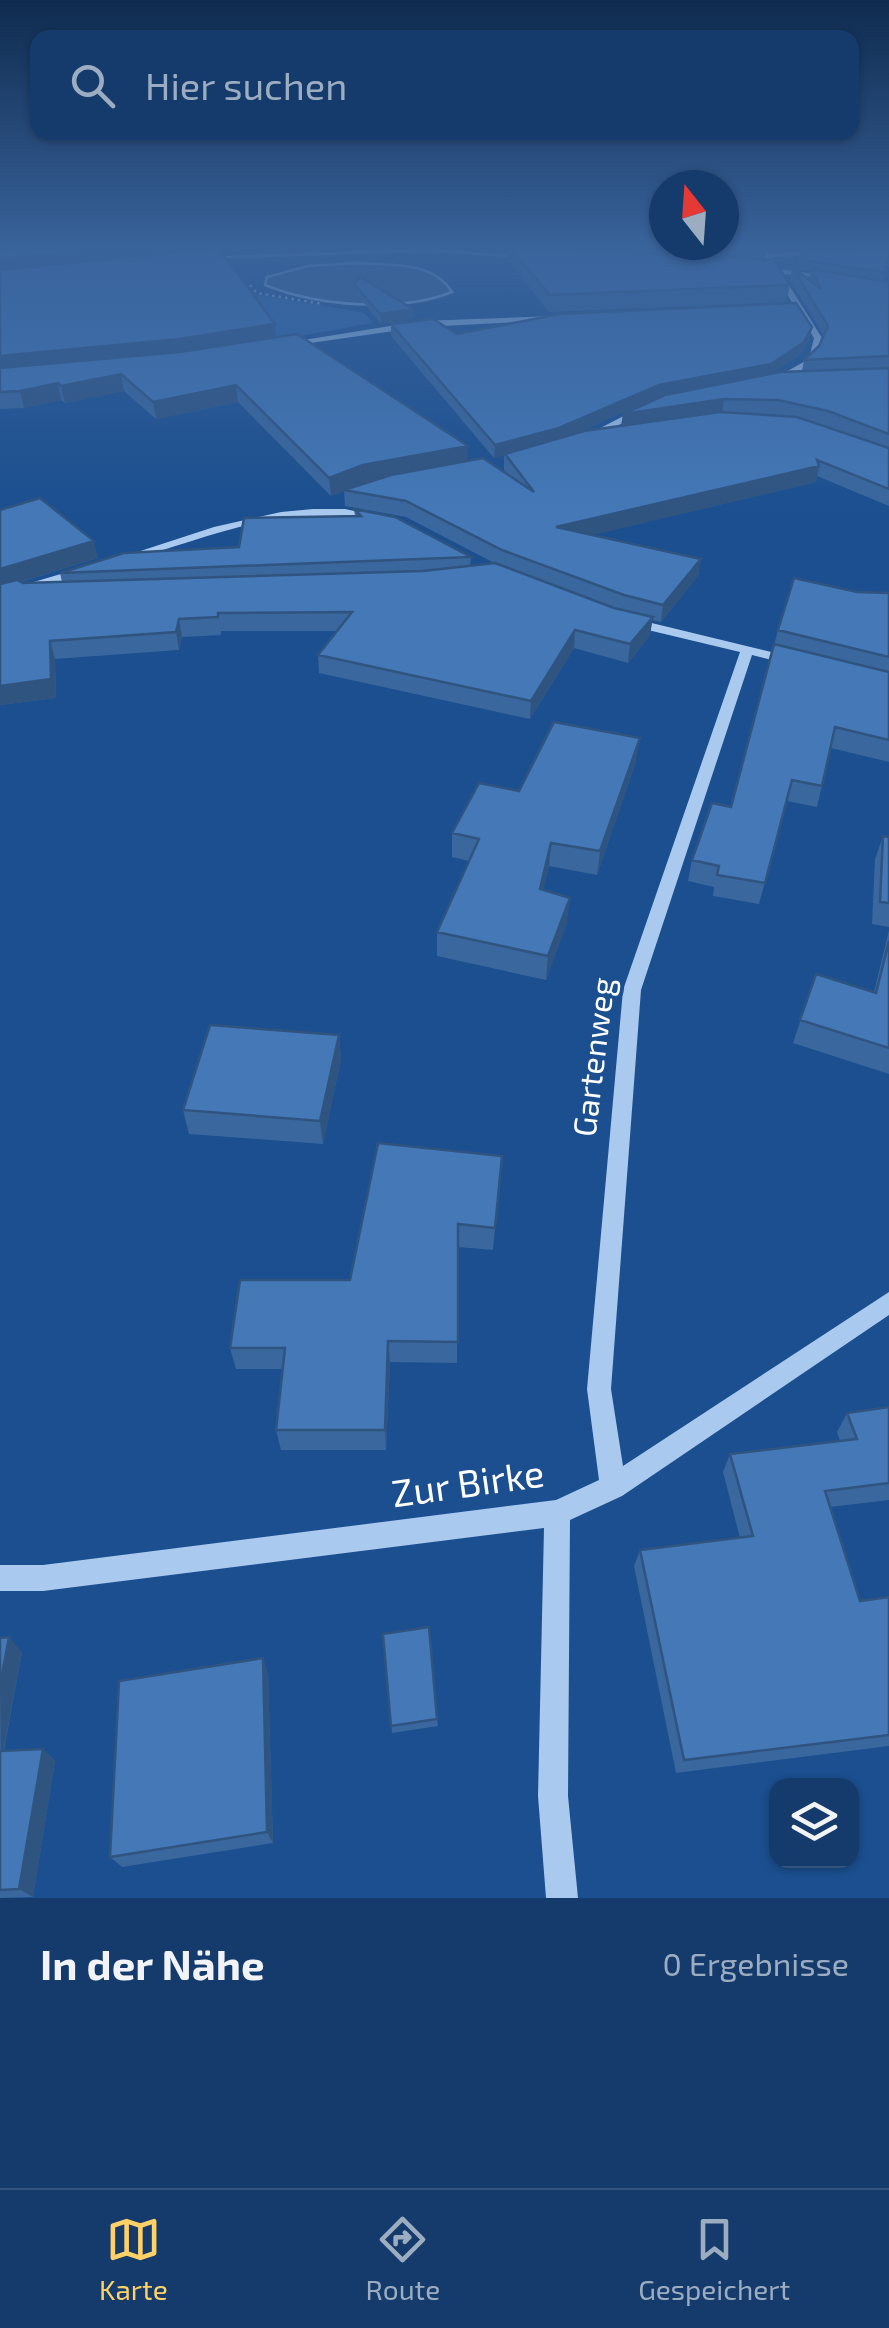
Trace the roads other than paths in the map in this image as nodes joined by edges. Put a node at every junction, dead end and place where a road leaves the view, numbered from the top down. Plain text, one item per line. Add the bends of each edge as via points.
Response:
1 (330, 338) edge
2 (816, 338) edge
3 (274, 346) edge
4 (807, 380) edge
5 (654, 406) edge
6 (614, 438) edge
7 (351, 496) edge
8 (314, 512) junction
9 (392, 520) edge
10 (105, 564) edge
11 (86, 570) edge
12 (6, 594) edge
13 (61, 594) edge
14 (617, 619) edge
15 (748, 651) junction
16 (810, 665) edge
17 (889, 1302) edge
18 (612, 1487) junction
19 (557, 1512) junction
20 (0, 1578) edge
21 (562, 1898) edge

1 - 3 street
2 - 4 street via 818,350 798,372 767,383
5 - 6 street via 576,444
7 - 8 street
8 - 9 street
8 - 10 street via 236,524
11 - 12 street
12 - 13 street
14 - 15 street
15 - 16 street
15 - 18 street, Gartenweg via 632,990 599,1390
17 - 18 street, Zur Birke
18 - 19 street, Zur Birke
19 - 20 street, Zur Birke via 43,1578
19 - 21 street via 553,1796

